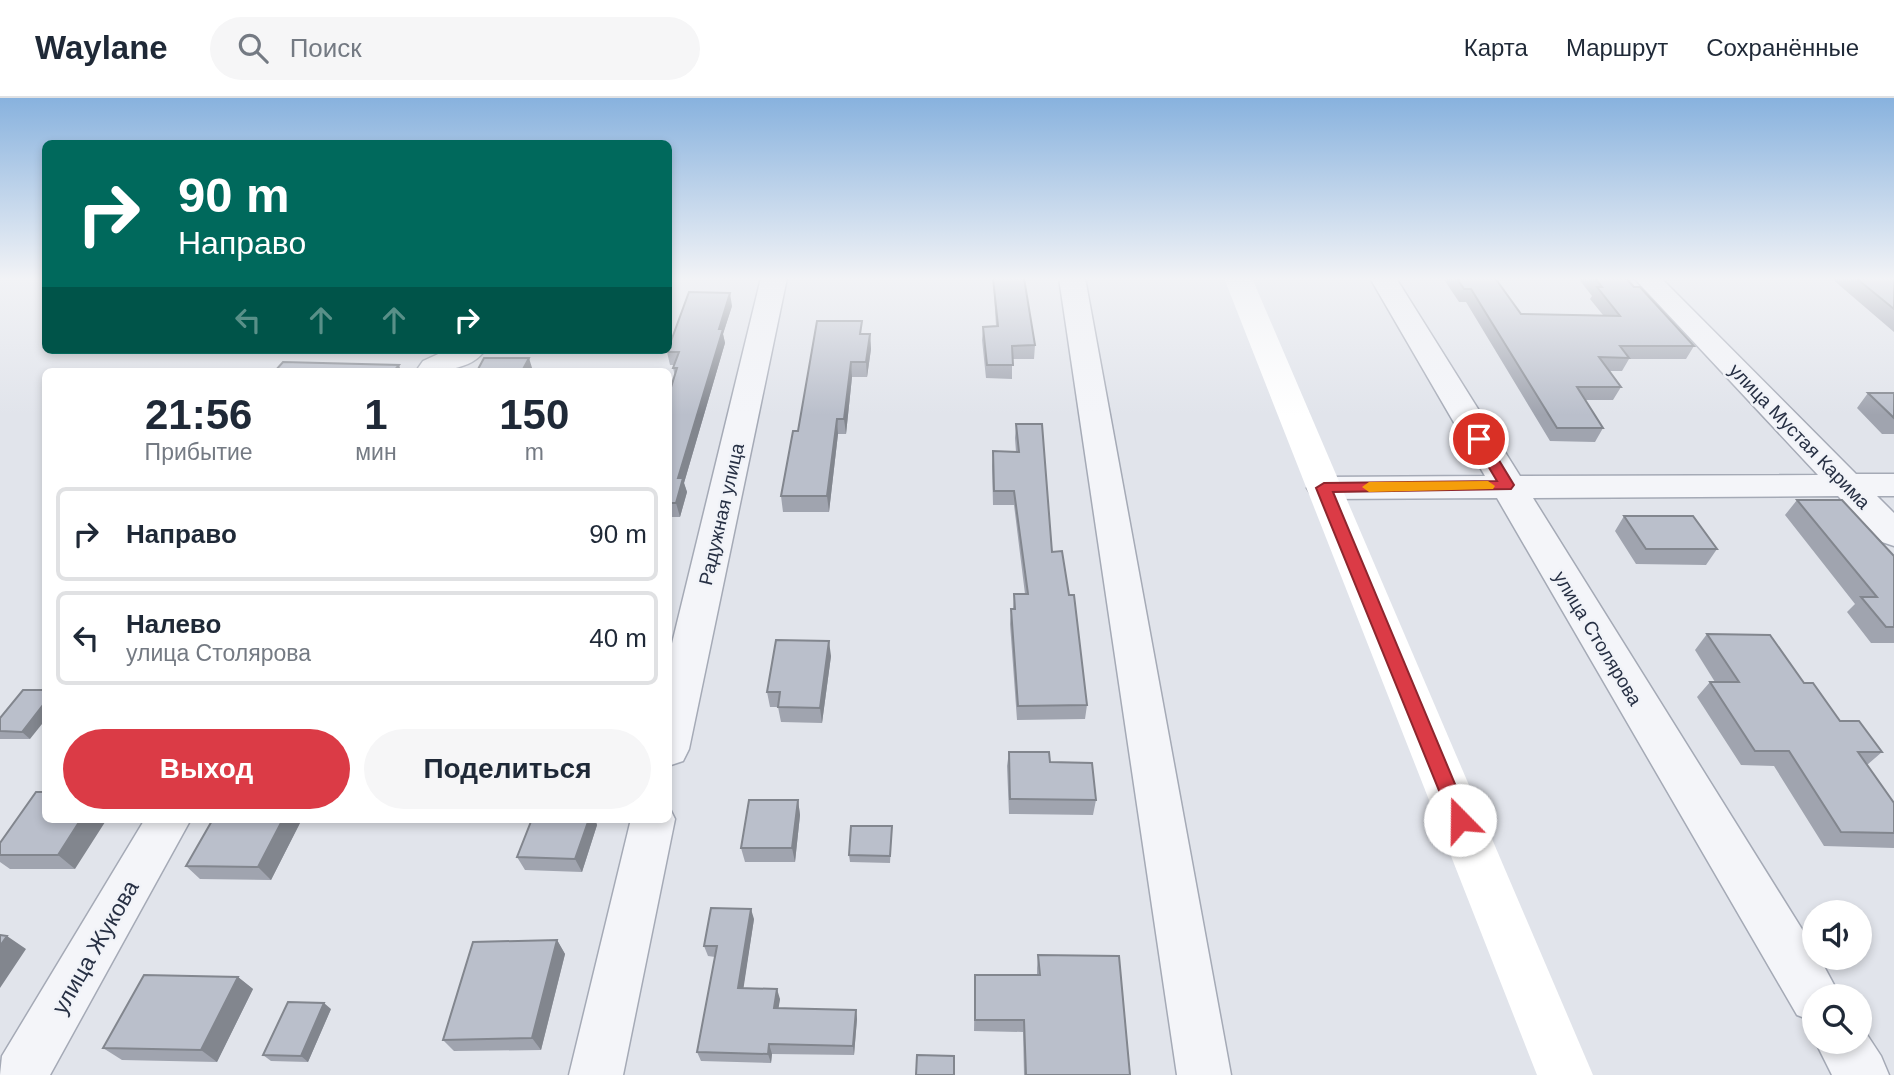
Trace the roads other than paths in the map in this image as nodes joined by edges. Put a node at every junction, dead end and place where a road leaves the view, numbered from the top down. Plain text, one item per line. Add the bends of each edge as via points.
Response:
1 (764, 324) edge
2 (1080, 324) edge
3 (1257, 324) edge
4 (1410, 324) edge
5 (1691, 324) edge
6 (463, 354) edge
7 (433, 368) edge
8 (1506, 485) junction
9 (1894, 485) edge
10 (1848, 486) junction
11 (1324, 488) junction
12 (1894, 534) edge
13 (672, 731) edge
14 (167, 823) edge
15 (652, 823) edge
16 (1807, 984) edge
17 (1849, 1054) edge
18 (22, 1075) edge
19 (596, 1075) edge
20 (1204, 1075) edge
21 (1565, 1075) edge
22 (1862, 1075) edge

1 - 13 street, Радужная улица
2 - 20 street
3 - 11 main road
4 - 8 street, улица Столярова
5 - 10 street, улица Мустая Карима
6 - 7 street
8 - 10 street
8 - 11 street
8 - 16 street, улица Столярова
9 - 10 street
10 - 12 street, улица Мустая Карима
11 - 21 main road
14 - 18 street, улица Жукова
15 - 19 street
17 - 22 street

